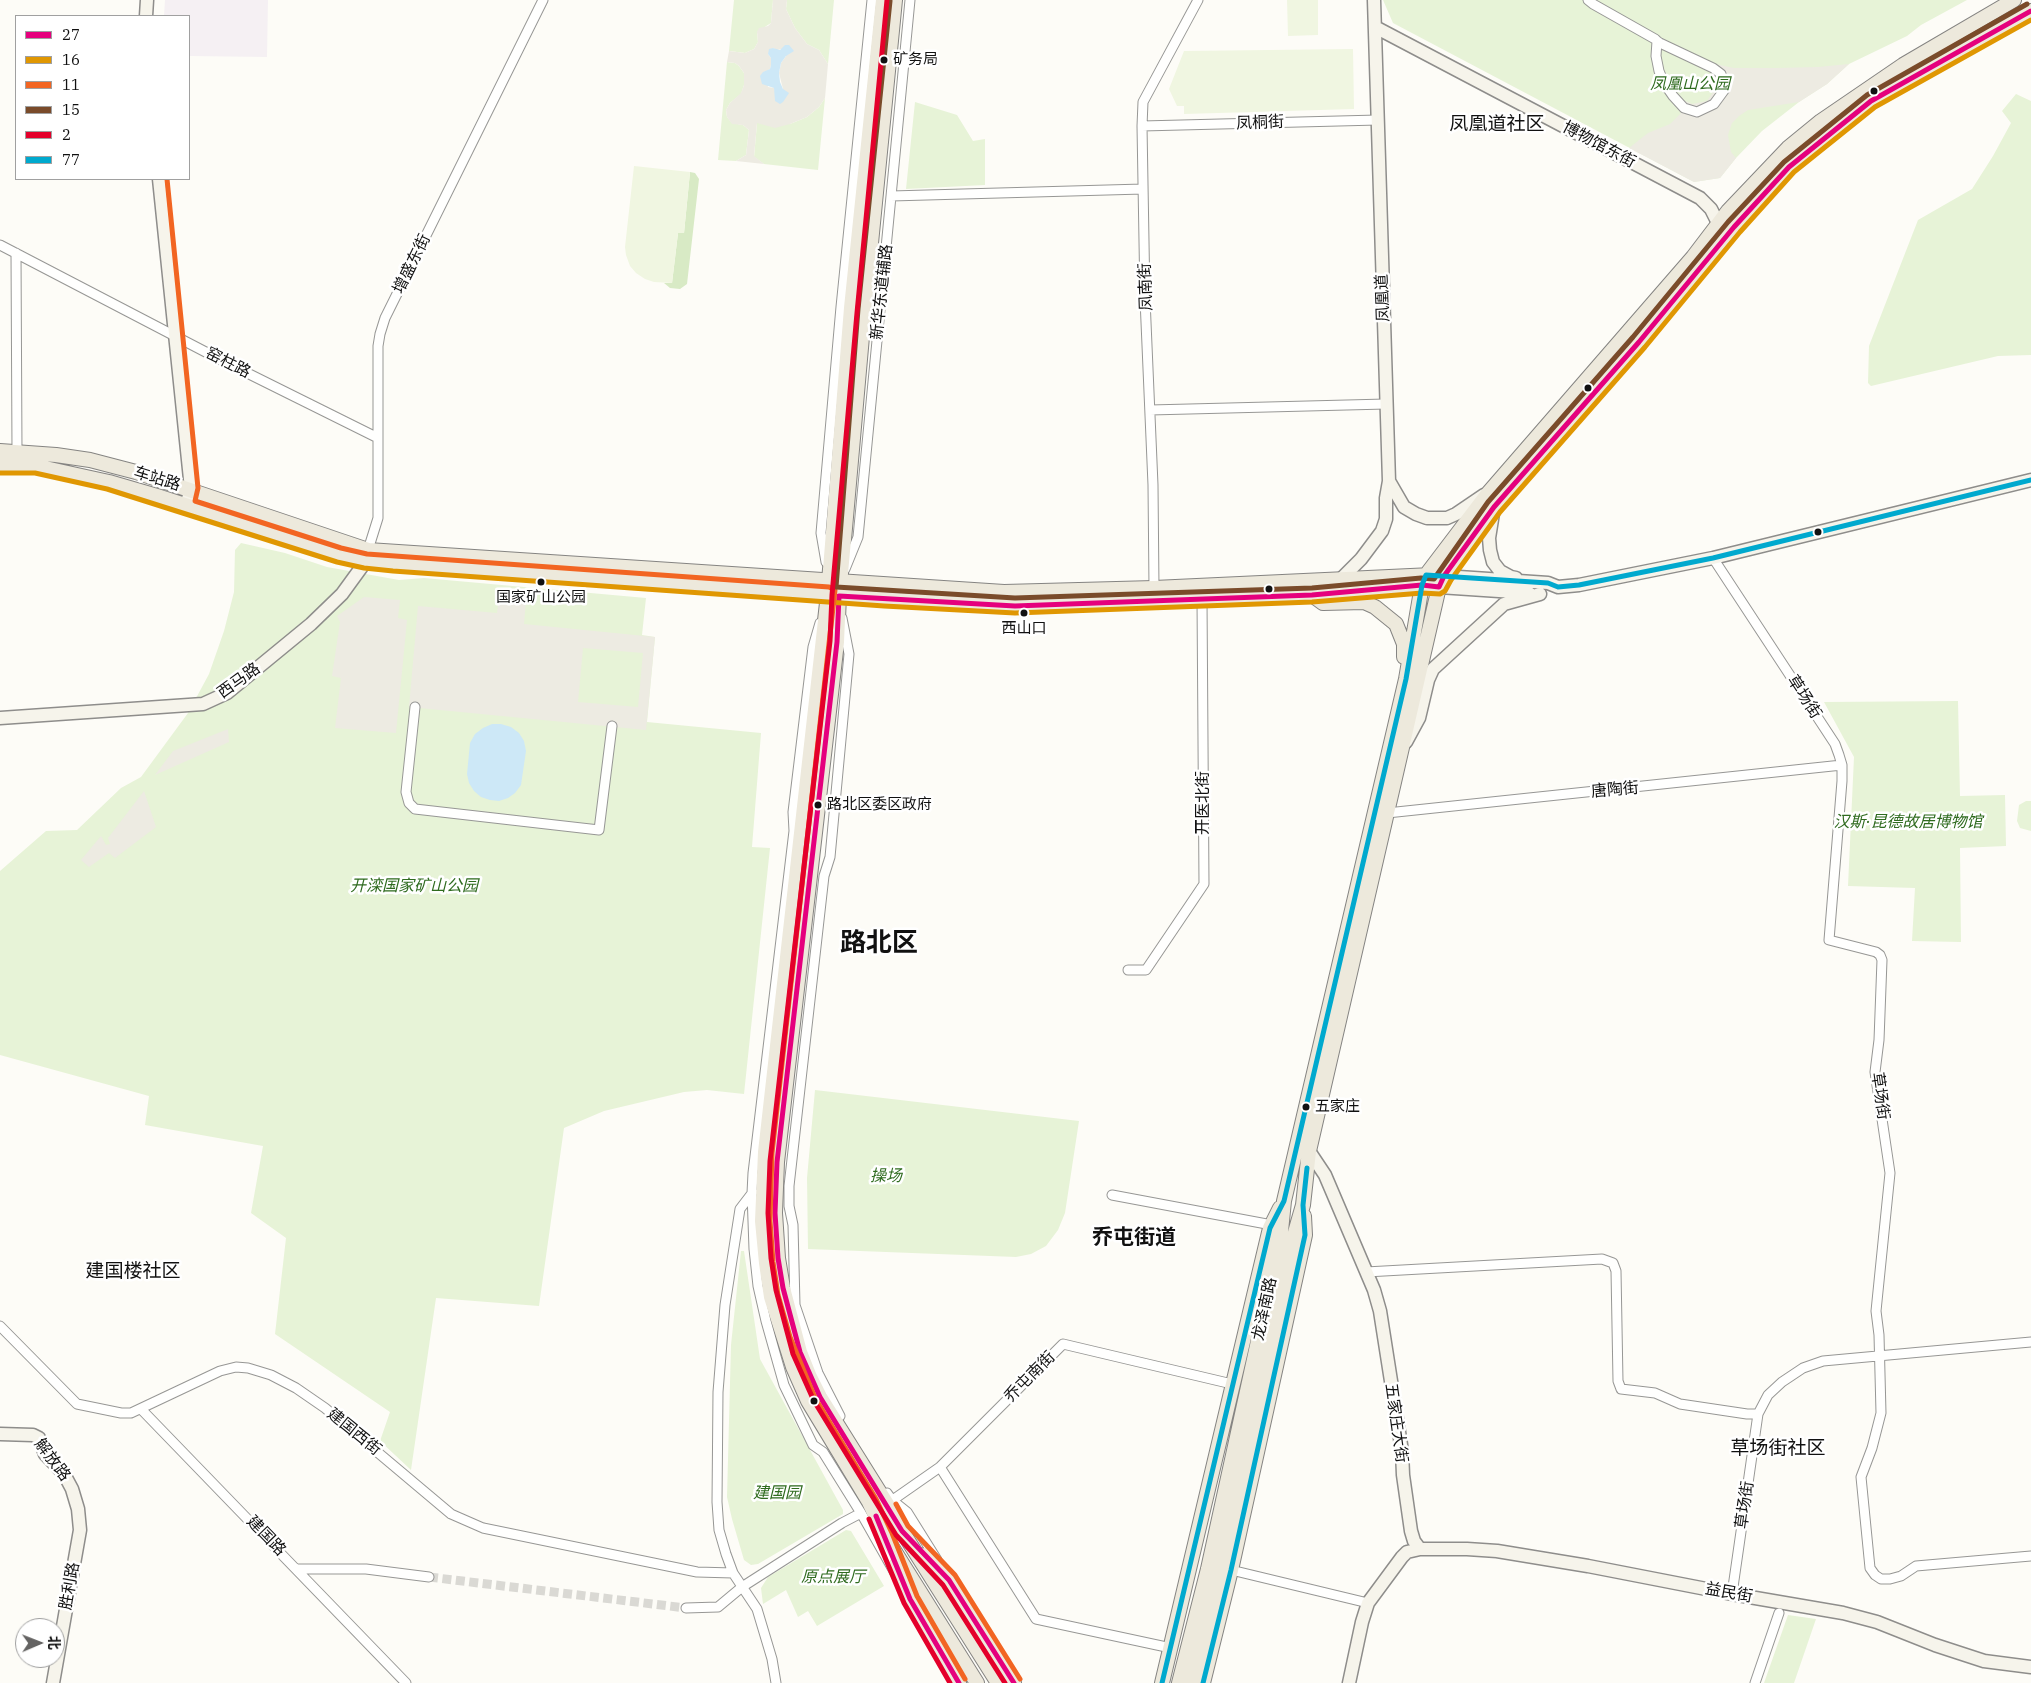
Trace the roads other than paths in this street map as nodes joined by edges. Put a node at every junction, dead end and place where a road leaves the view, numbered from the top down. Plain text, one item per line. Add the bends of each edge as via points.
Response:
1 (147, 0) edge
2 (542, 0) edge
3 (872, 0) edge
4 (883, 0) edge
5 (895, 0) edge
6 (910, 0) edge
7 (1198, 0) edge
8 (1374, 0) edge
9 (1588, 0) edge
10 (2014, 0) edge
11 (2031, 11) edge
12 (146, 15) edge
13 (1375, 27) junction
14 (1657, 41) junction
15 (1378, 120) junction
16 (1142, 126) junction
17 (159, 180) edge
18 (1143, 189) junction
19 (891, 196) junction
20 (1719, 224) junction
21 (1724, 238) junction
22 (0, 245) edge
23 (16, 253) junction
24 (175, 336) junction
25 (1386, 404) junction
26 (1150, 410) junction
27 (378, 438) junction
28 (0, 451) edge
29 (17, 451) junction
30 (0, 465) edge
31 (2031, 480) edge
32 (1389, 481) junction
33 (191, 489) junction
34 (1489, 492) junction
35 (186, 506) junction
36 (1494, 507) junction
37 (367, 555) junction
38 (1713, 558) junction
39 (1340, 580) junction
40 (1424, 580) junction
41 (1441, 582) junction
42 (1553, 585) junction
43 (834, 588) junction
44 (1154, 588) junction
45 (1312, 594) junction
46 (1540, 594) junction
47 (1202, 600) junction
48 (1406, 679) junction
49 (415, 707) dead end
50 (0, 718) edge
51 (612, 726) dead end
52 (1402, 750) junction
53 (1842, 765) junction
54 (1387, 813) junction
55 (1128, 970) dead end
56 (1309, 1151) junction
57 (757, 1188) junction
58 (1112, 1195) dead end
59 (1284, 1201) junction
60 (1303, 1205) junction
61 (1272, 1225) junction
62 (1366, 1272) junction
63 (0, 1326) edge
64 (2031, 1342) edge
65 (1878, 1355) junction
66 (1232, 1384) junction
67 (141, 1408) junction
68 (1758, 1414) junction
69 (0, 1434) edge
70 (940, 1467) junction
71 (72, 1489) joint
72 (889, 1502) junction
73 (861, 1513) junction
74 (902, 1531) junction
75 (885, 1536) junction
76 (1420, 1549) junction
77 (2031, 1556) edge
78 (298, 1569) junction
79 (1231, 1570) junction
80 (733, 1573) junction
81 (429, 1577) tunnel mouth
82 (949, 1580) junction
83 (742, 1587) junction
84 (1732, 1594) junction
85 (910, 1600) junction
86 (1368, 1603) junction
87 (686, 1608) tunnel mouth
88 (1779, 1613) dead end
89 (1171, 1648) junction
90 (2031, 1667) edge
91 (52, 1683) edge
92 (406, 1683) edge
93 (776, 1683) edge
94 (960, 1683) edge
95 (978, 1683) edge
96 (998, 1683) edge
97 (1014, 1683) edge
98 (1162, 1683) edge
99 (1179, 1683) edge
100 (1190, 1683) edge
101 (1204, 1683) edge
102 (1349, 1683) edge
103 (1755, 1683) edge

1 - 12 street
2 - 27 street, 增盛东街 via 385,318 378,346
3 - 43 street via 821,534
4 - 43 main road via 851,308
5 - 43 main road
6 - 19 street, 新华东道辅路
7 - 16 street, 凤南街 via 1143,102
8 - 13 street, 凤凰道
9 - 14 street
10 - 20 main road, 龙泽南路 via 1902,65 1820,121 1788,148
11 - 21 main road, 龙泽南路 via 1871,101 1789,167
13 - 15 street, 凤凰道
13 - 20 street, 博物馆东街 via 1700,198
14 - 14 street via 1659,71 1673,96 1684,108 1697,112 1714,104 1725,89 1722,74
15 - 16 street, 凤桐街
15 - 25 street, 凤凰道
16 - 18 street, 凤南街
17 - 24 street
18 - 19 street
18 - 26 street, 凤南街
19 - 43 street, 新华东道辅路 via 858,537
20 - 21 street, 博物馆东街
20 - 34 main road, 龙泽南路
21 - 36 main road, 龙泽南路 via 1639,342
22 - 23 street, 窑柱路
23 - 24 street, 窑柱路
23 - 29 street
24 - 27 street, 窑柱路
24 - 33 street
25 - 26 street
25 - 32 street, 凤凰道
26 - 44 street, 凤南街
27 - 37 street, 增盛东街 via 378,518
28 - 29 main road, 车站路
29 - 33 main road, 车站路 via 90,460
30 - 35 main road, 车站路 via 36,466 73,474
31 - 38 street
32 - 34 street via 1404,507 1427,518 1440,519 1456,514
32 - 39 street, 凤凰道 via 1382,531 1362,559
33 - 35 street
33 - 37 main road, 车站路
34 - 40 main road, 龙泽南路
35 - 37 main road, 车站路 via 339,555
36 - 41 main road, 龙泽南路
36 - 42 street via 1490,538 1493,562 1511,577
37 - 43 main road, 车站路
37 - 50 street, 西马路 via 342,594 311,624 227,693 202,704
38 - 42 street via 1579,585
38 - 53 street, 草场街 via 1835,744
39 - 40 main road, 车站路
39 - 44 main road, 车站路
40 - 41 main road, 车站路
40 - 45 main road, 车站路
40 - 48 main road, 龙泽南路
41 - 42 street
41 - 46 street
41 - 52 main road, 龙泽南路
42 - 46 street
43 - 44 main road, 车站路 via 1004,592
43 - 47 main road, 车站路 via 1015,606
43 - 57 main road
43 - 72 main road via 837,642 776,1162 775,1213 783,1288 800,1352 820,1397
45 - 47 main road, 车站路
45 - 48 main road via 1322,604 1364,602 1396,624 1404,644
46 - 52 street via 1504,604 1433,669 1419,718
47 - 55 street, 开医北街 via 1204,884 1146,970
48 - 59 main road, 龙泽南路
49 - 51 street via 406,792 415,809 600,830
52 - 54 main road, 龙泽南路
53 - 54 street, 唐陶街
53 - 65 street, 草场街 via 1829,940 1876,952 1882,960 1875,1072 1890,1173 1876,1311
54 - 56 main road, 龙泽南路
56 - 60 main road, 龙泽南路
56 - 62 street, 五家庄大街 via 1325,1175
57 - 73 street via 754,1248 758,1286 784,1386 813,1445 823,1452
57 - 75 main road via 771,1297 793,1367 808,1401
57 - 80 street via 740,1209 725,1305 718,1392 716,1502 719,1530
58 - 61 street
59 - 61 main road
59 - 99 main road, 龙泽南路 via 1280,1241 1247,1396
60 - 79 main road via 1305,1235
60 - 100 main road, 龙泽南路 via 1290,1250 1221,1568
61 - 66 main road
62 - 68 street via 1602,1259 1613,1263 1616,1271 1618,1381 1621,1389 1654,1393 1680,1404
62 - 76 street, 五家庄大街 via 1380,1311 1411,1531
63 - 67 street, 建国西街 via 77,1404 121,1413
64 - 65 street
65 - 68 street, 草场街 via 1822,1361 1803,1368 1768,1395
65 - 77 street via 1880,1413 1861,1477 1867,1554 1874,1575 1890,1579 1916,1566
66 - 70 street, 乔屯南街 via 1063,1344
66 - 89 main road
67 - 78 street, 建国路
67 - 80 street, 建国西街 via 220,1372 236,1367 248,1368 270,1375 325,1408 451,1514 483,1528 697,1572
68 - 84 street, 草场街
69 - 71 street, 解放路 via 40,1438 46,1454 64,1474
70 - 72 street, 乔屯南街
70 - 89 street via 1036,1619
71 - 91 street, 胜利路 via 80,1530
72 - 74 main road
72 - 82 street via 907,1512
73 - 83 street
73 - 85 street
74 - 82 main road
74 - 96 main road
75 - 85 main road
75 - 95 main road
76 - 84 street, 益民街 via 1497,1551
76 - 86 street via 1407,1552 1402,1557
78 - 81 street, 建国路 via 366,1569
78 - 92 street
79 - 86 street
79 - 101 main road
80 - 83 street
82 - 97 main road
83 - 87 street via 718,1607
83 - 93 street via 756,1609
84 - 90 street, 益民街 via 1858,1616 1984,1661
85 - 94 main road
86 - 102 street
88 - 103 street
89 - 98 main road

